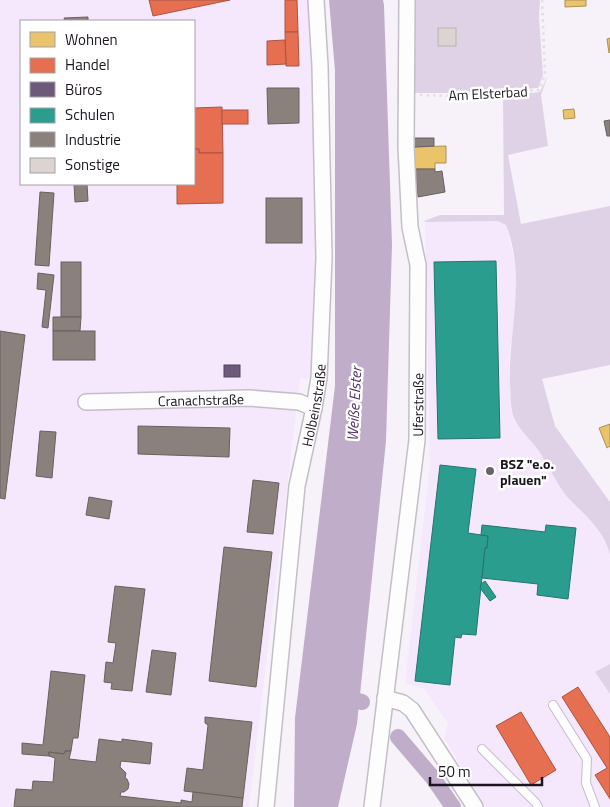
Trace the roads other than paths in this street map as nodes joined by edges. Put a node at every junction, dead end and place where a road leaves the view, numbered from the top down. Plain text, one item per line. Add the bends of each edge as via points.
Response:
1 (316, 0) edge
2 (407, 0) edge
3 (86, 402) dead end
4 (314, 408) junction
5 (384, 698) junction
6 (553, 705) dead end
7 (482, 750) dead end
8 (266, 807) edge
9 (372, 807) edge
10 (475, 807) edge
11 (538, 807) edge
12 (595, 807) edge

1 - 4 street, Holbeinstraße via 324,258 319,378
2 - 5 street, Uferstraße via 406,147 410,227 418,266 417,440
3 - 4 street, Cranachstraße via 249,398 299,402
4 - 8 street, Holbeinstraße via 297,486
5 - 9 street, Uferstraße
5 - 10 street via 403,703 412,710
6 - 12 lane via 587,759 586,784
7 - 11 lane

